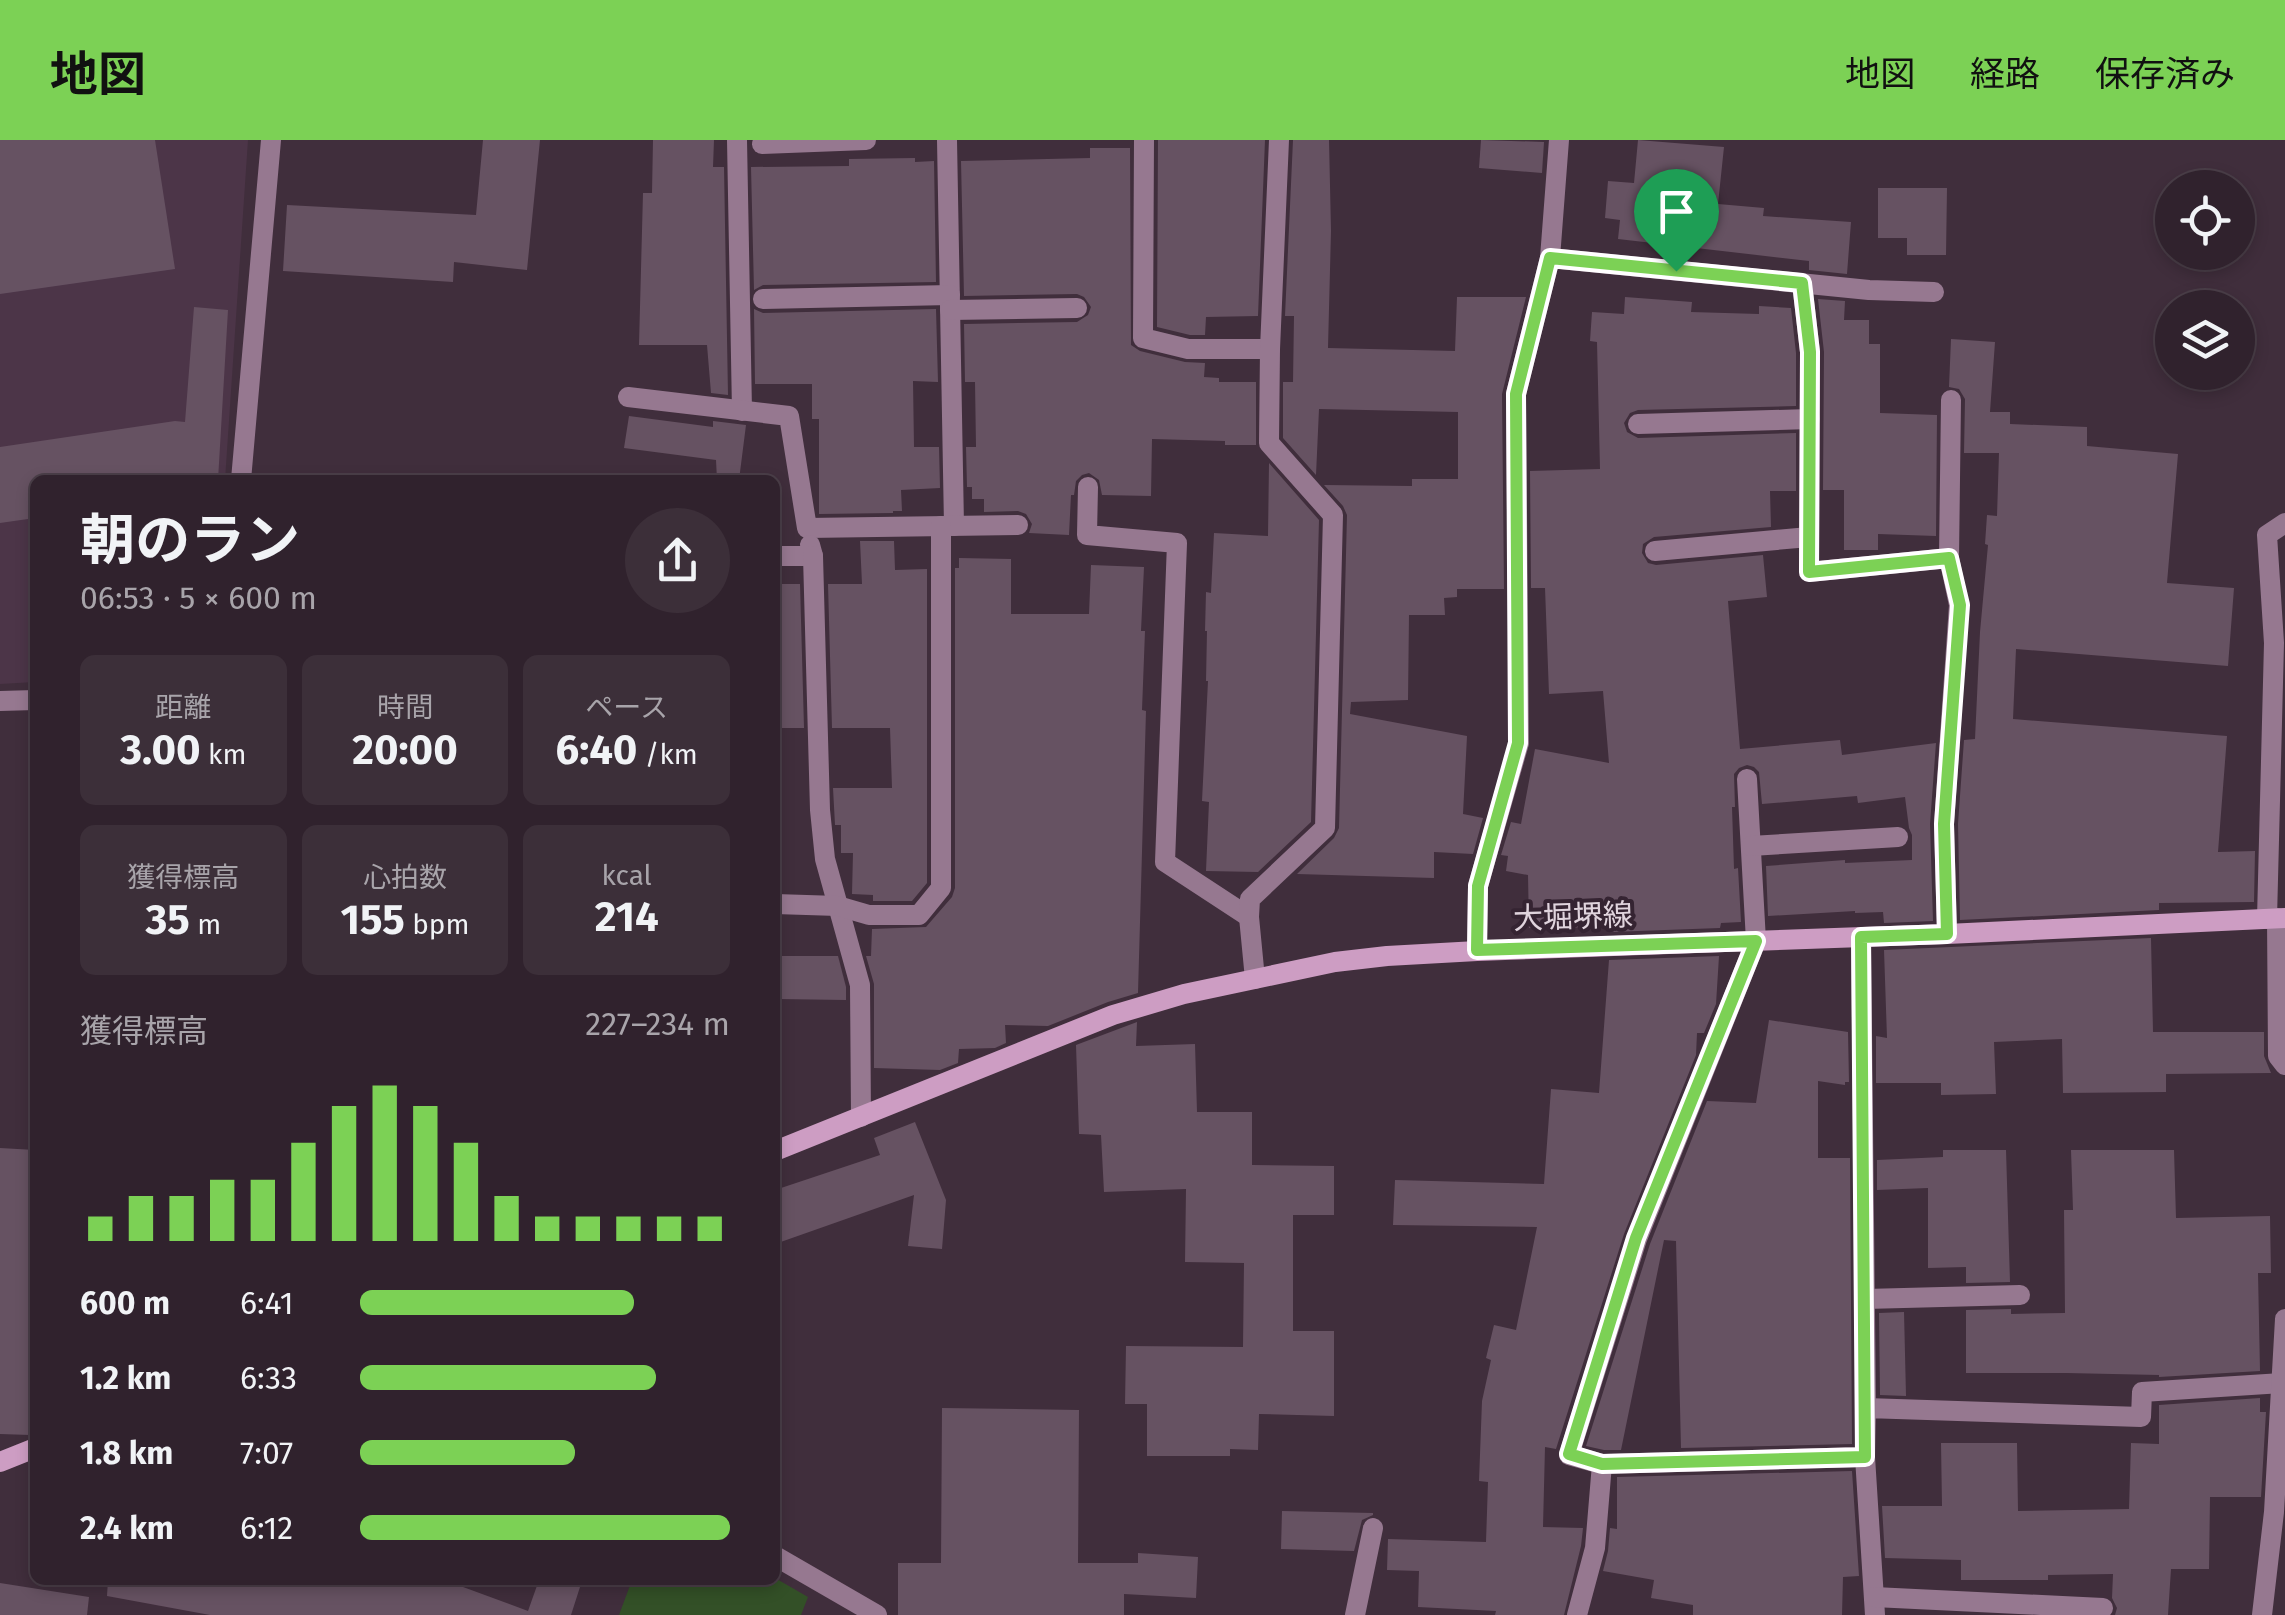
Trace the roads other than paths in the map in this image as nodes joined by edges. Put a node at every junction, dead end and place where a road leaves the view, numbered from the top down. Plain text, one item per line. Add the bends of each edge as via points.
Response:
1 (271, 140) edge
2 (738, 140) edge
3 (866, 140) edge
4 (947, 140) edge
5 (1144, 140) edge
6 (1279, 140) edge
7 (1559, 140) edge
8 (762, 144) dead end
9 (1550, 258) junction
10 (1802, 283) junction
11 (1934, 292) dead end
12 (763, 299) dead end
13 (950, 302) junction
14 (1077, 308) dead end
15 (1270, 349) junction
16 (628, 397) dead end
17 (1952, 400) dead end
18 (742, 411) junction
19 (1810, 419) junction
20 (1638, 424) dead end
21 (241, 475) edge
22 (1088, 488) dead end
23 (2285, 523) edge
24 (1018, 525) dead end
25 (948, 526) junction
26 (807, 528) junction
27 (1809, 537) junction
28 (1655, 551) dead end
29 (780, 556) edge
30 (813, 556) junction
31 (1949, 558) junction
32 (30, 700) edge
33 (0, 701) edge
34 (1746, 779) dead end
35 (1898, 837) dead end
36 (1751, 846) junction
37 (780, 904) edge
38 (838, 906) junction
39 (1249, 917) junction
40 (2276, 918) edge
41 (1947, 934) junction
42 (1861, 937) junction
43 (1756, 941) junction
44 (1477, 950) junction
45 (1255, 979) junction
46 (2285, 1064) edge
47 (861, 1116) junction
48 (780, 1149) edge
49 (2020, 1295) dead end
50 (1865, 1299) junction
51 (2285, 1319) edge
52 (2282, 1383) junction
53 (1866, 1408) junction
54 (2282, 1448) edge
55 (30, 1450) edge
56 (1865, 1457) junction
57 (0, 1462) edge
58 (1602, 1464) junction
59 (1373, 1528) dead end
60 (780, 1559) edge
61 (1874, 1606) edge
62 (2103, 1608) dead end
63 (877, 1615) edge
64 (1355, 1615) edge
65 (1577, 1615) edge
66 (2262, 1615) edge

1 - 21 street
2 - 18 street
3 - 8 street
4 - 13 street
5 - 15 street via 1143,338 1188,349
6 - 15 street
7 - 9 street
9 - 10 street
9 - 44 street via 1516,394 1518,743 1478,886
10 - 11 street
10 - 19 street
12 - 13 street
13 - 14 street
13 - 25 street
15 - 39 street via 1269,443 1334,515 1325,828 1250,899
16 - 18 street
17 - 31 street
18 - 26 street via 789,416
19 - 20 street
19 - 27 street
22 - 39 street via 1087,535 1178,542 1165,862
23 - 40 street via 2267,535
24 - 25 street
25 - 26 street
25 - 38 street via 941,888 919,915 869,915
26 - 30 street
27 - 28 street
27 - 31 street via 1809,572
29 - 30 street
30 - 38 street via 820,810
31 - 41 street via 1960,605 1944,824
32 - 33 street
34 - 36 street
35 - 36 street
36 - 43 street
37 - 38 street
38 - 47 street via 860,985
39 - 45 street
40 - 41 main road, 大堀堺線
40 - 46 street via 2278,1056
41 - 42 main road, 大堀堺線
42 - 43 main road, 大堀堺線
42 - 50 street
43 - 44 main road, 大堀堺線
43 - 58 street via 1636,1238 1569,1454
44 - 45 main road, 大堀堺線 via 1335,962
45 - 47 main road, 大堀堺線 via 1113,1015
47 - 48 main road, 大堀堺線
49 - 50 street
50 - 53 street
51 - 52 street
52 - 53 street via 2142,1392 2141,1417
52 - 54 street
53 - 56 street
54 - 66 street
55 - 57 main road
56 - 58 street
56 - 61 street
58 - 65 street via 1595,1548
59 - 64 street
60 - 63 street
61 - 62 street

